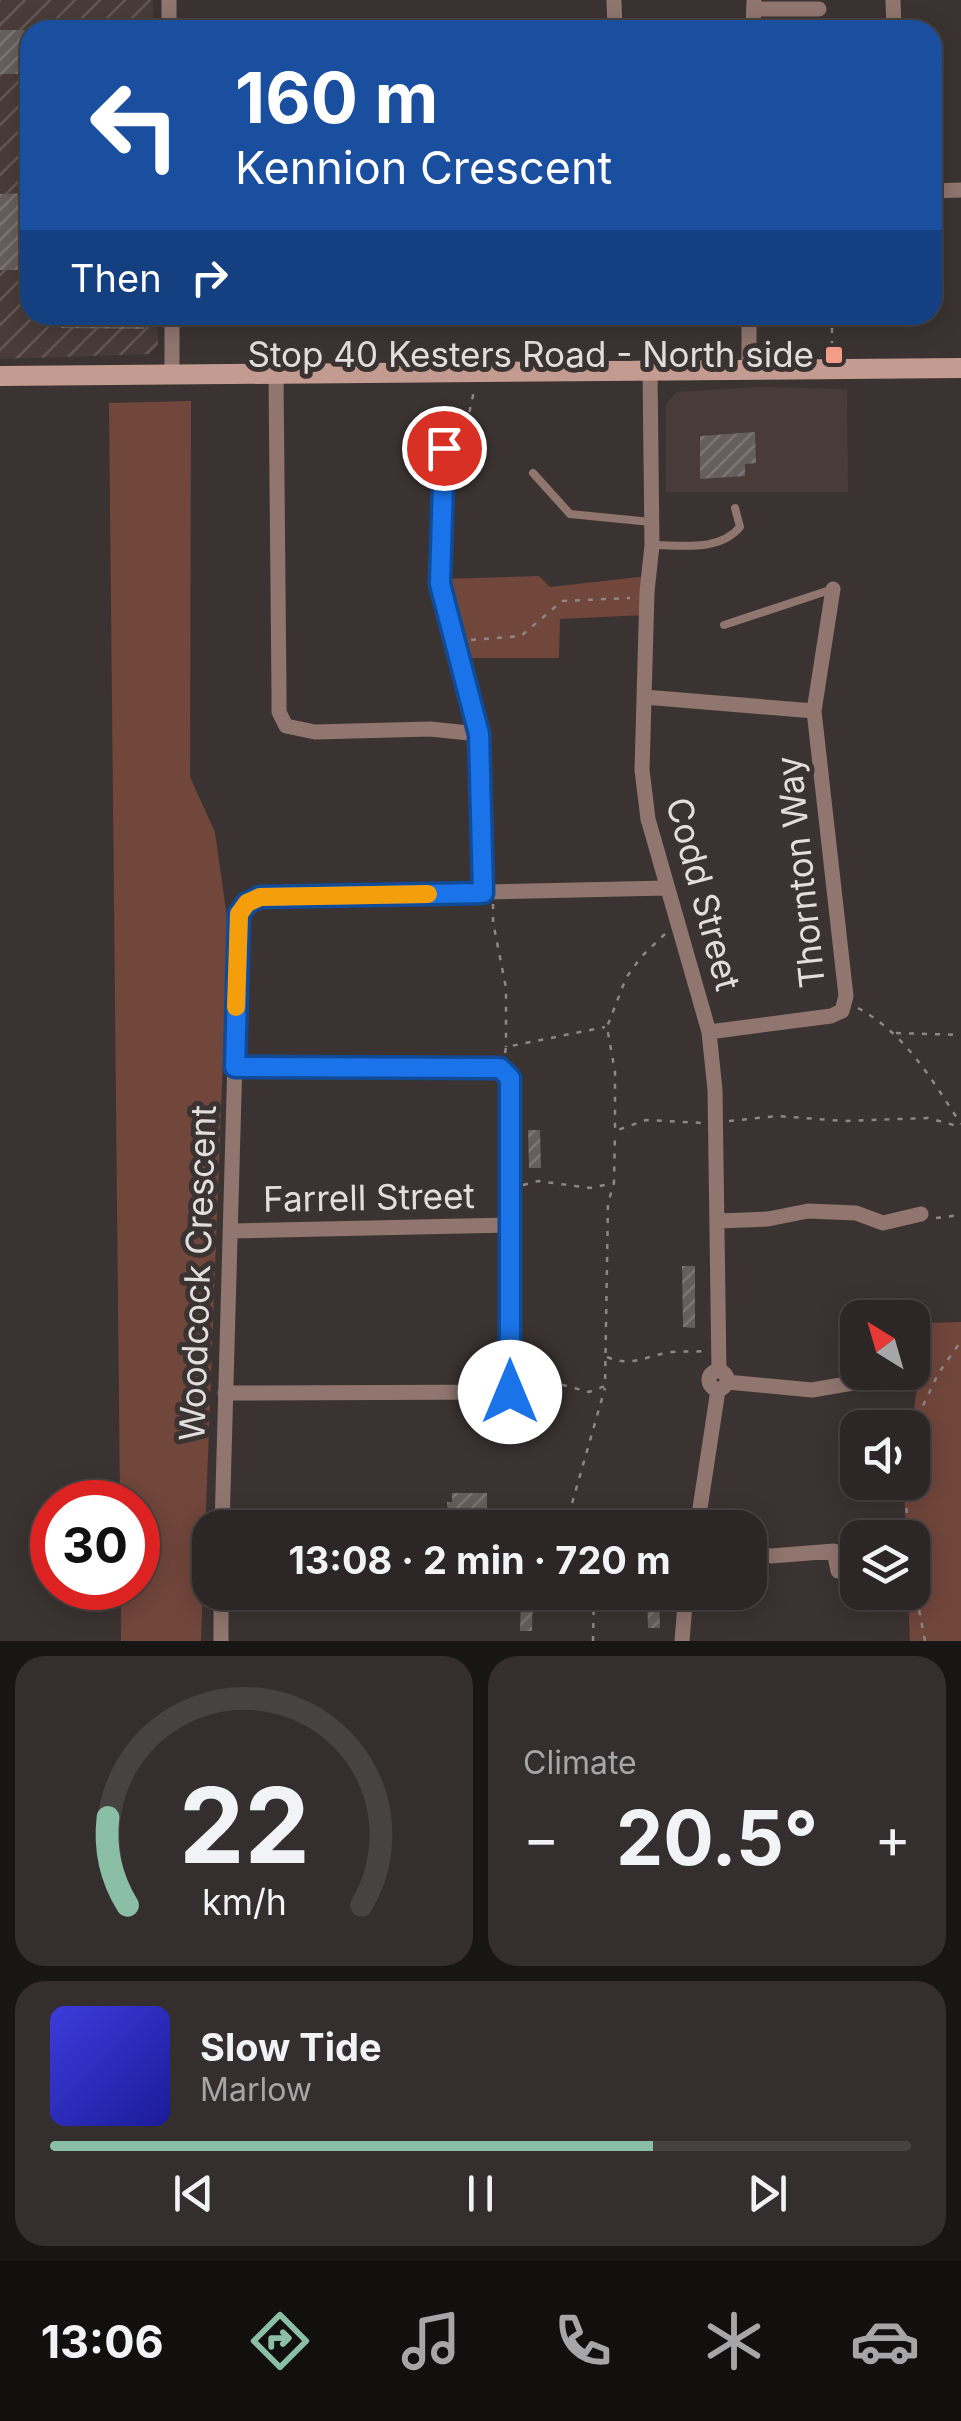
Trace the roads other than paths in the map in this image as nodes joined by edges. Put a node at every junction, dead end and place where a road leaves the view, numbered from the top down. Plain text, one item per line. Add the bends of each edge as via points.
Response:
1 (754, 4) edge
2 (819, 9) dead end
3 (172, 325) edge
4 (749, 325) edge
5 (961, 368) edge
6 (749, 370) junction
7 (650, 371) junction
8 (172, 374) junction
9 (276, 374) junction
10 (0, 376) edge
11 (444, 452) road end
12 (533, 474) dead end
13 (735, 508) dead end
14 (651, 522) junction
15 (652, 545) junction
16 (833, 590) joint
17 (724, 625) dead end
18 (644, 696) junction
19 (814, 711) junction
20 (479, 734) junction
21 (667, 888) junction
22 (488, 898) junction
23 (710, 1032) junction
24 (235, 1067) junction
25 (923, 1216) road end
26 (718, 1221) junction
27 (510, 1225) junction
28 (230, 1230) junction
29 (721, 1381) junction
30 (840, 1385) edge
31 (224, 1393) junction
32 (222, 1510) edge
33 (699, 1510) edge
34 (767, 1555) edge
35 (838, 1571) dead end
36 (221, 1610) edge
37 (685, 1610) edge
38 (221, 1641) edge
39 (682, 1641) edge

1 - 2 street
3 - 8 street
4 - 6 street
5 - 6 main road
6 - 7 main road
7 - 9 main road
7 - 14 street, Codd Street
8 - 9 main road
8 - 10 main road
9 - 20 street via 279,693 286,726
11 - 20 street via 440,584
12 - 14 lane via 570,514
13 - 15 lane via 740,526 712,545
14 - 15 street, Codd Street
15 - 18 street, Codd Street
16 - 17 lane
16 - 19 street, Thornton Way
18 - 19 street, Thornton Way
18 - 21 street, Codd Street via 642,770
19 - 23 street, Thornton Way via 846,996 842,1011
20 - 22 street
21 - 22 street, Woodcock Crescent
21 - 23 street, Codd Street
22 - 24 street, Woodcock Crescent via 260,897 247,903 239,914
23 - 26 street, Codd Street
24 - 27 street via 500,1068 510,1078
24 - 28 street, Woodcock Crescent
25 - 26 street via 883,1223 808,1211
26 - 29 street, Codd Street
27 - 28 street, Farrell Street
27 - 31 street via 510,1392
28 - 31 street, Woodcock Crescent
29 - 30 street via 812,1390
29 - 33 street, Codd Street
31 - 32 street, Woodcock Crescent
34 - 35 street via 834,1550
36 - 38 street
37 - 39 street

